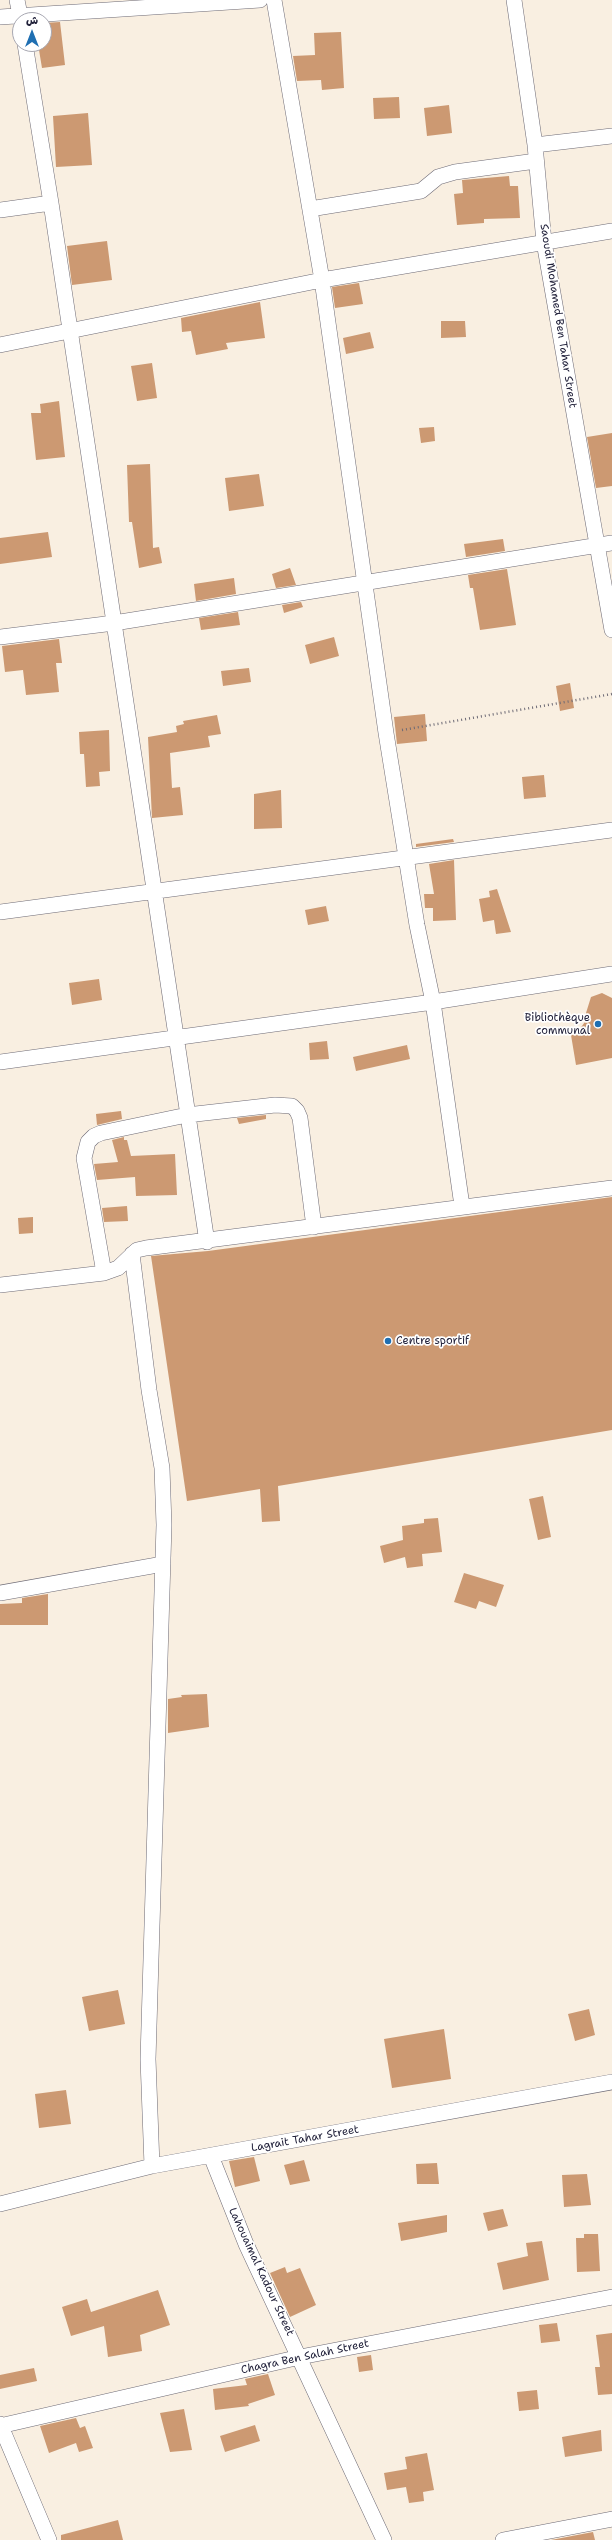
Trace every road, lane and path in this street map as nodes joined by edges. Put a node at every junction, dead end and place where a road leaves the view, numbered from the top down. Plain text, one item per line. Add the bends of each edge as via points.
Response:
1 (260, 0) edge
2 (274, 0) edge
3 (514, 0) edge
4 (19, 12) edge
5 (12, 14) edge
6 (0, 17) edge
7 (26, 52) edge
8 (612, 136) edge
9 (535, 145) junction
10 (536, 161) junction
11 (51, 203) junction
12 (310, 209) junction
13 (0, 210) edge
14 (612, 231) edge
15 (544, 242) junction
16 (322, 280) junction
17 (70, 330) junction
18 (0, 345) edge
19 (605, 544) edge
20 (365, 582) junction
21 (114, 623) junction
22 (612, 630) edge
23 (0, 637) edge
24 (612, 694) edge
25 (386, 732) junction
26 (612, 830) edge
27 (405, 856) junction
28 (154, 891) junction
29 (0, 912) edge
30 (612, 974) edge
31 (433, 1002) junction
32 (177, 1037) junction
33 (0, 1062) edge
34 (187, 1115) junction
35 (612, 1188) edge
36 (462, 1206) junction
37 (314, 1227) junction
38 (207, 1242) junction
39 (132, 1254) junction
40 (104, 1273) junction
41 (0, 1285) edge
42 (163, 1564) junction
43 (0, 1593) edge
44 (612, 2082) edge
45 (211, 2156) junction
46 (152, 2166) junction
47 (0, 2204) edge
48 (612, 2297) edge
49 (300, 2357) junction
50 (0, 2425) edge
51 (612, 2519) edge
52 (49, 2540) edge
53 (384, 2540) edge
54 (503, 2540) edge

1 - 4 street
2 - 12 street
3 - 9 street, Saoudi Mohamed Ben Tahar Street
5 - 6 street
7 - 11 street
8 - 9 street
9 - 10 street, Saoudi Mohamed Ben Tahar Street
10 - 12 street via 455,172 438,177 421,190
10 - 15 street, Saoudi Mohamed Ben Tahar Street
11 - 13 street
11 - 17 street
12 - 16 street
14 - 15 street
15 - 16 street
15 - 19 street, Saoudi Mohamed Ben Tahar Street
16 - 17 street
16 - 20 street
17 - 18 street
17 - 21 street
19 - 20 street
19 - 22 street, Saoudi Mohamed Ben Tahar Street
20 - 21 street
20 - 25 street
21 - 23 street
21 - 28 street
24 - 25 path
25 - 27 street
26 - 27 street
27 - 28 street
27 - 31 street
28 - 29 street
28 - 32 street
30 - 31 street
31 - 32 street
31 - 36 street
32 - 33 street
32 - 34 street
34 - 37 street via 275,1105 292,1106 300,1118
34 - 38 street
34 - 40 street via 101,1133 94,1136 85,1148
35 - 36 street
36 - 37 street
37 - 38 street
38 - 39 street via 146,1248
39 - 40 street via 118,1268
39 - 42 street via 149,1390 162,1468
40 - 41 street
42 - 43 street
42 - 46 street via 148,2059
44 - 45 street, Lagrait Tahar Street
45 - 46 street, Lagrait Tahar Street
45 - 49 street, Lahouaimal Kadour Street via 246,2244
46 - 47 street, Lagrait Tahar Street
48 - 49 street, Chagra Ben Salah Street
49 - 50 street, Chagra Ben Salah Street
49 - 53 street, Lahouaimal Kadour Street
50 - 52 street
51 - 54 street

